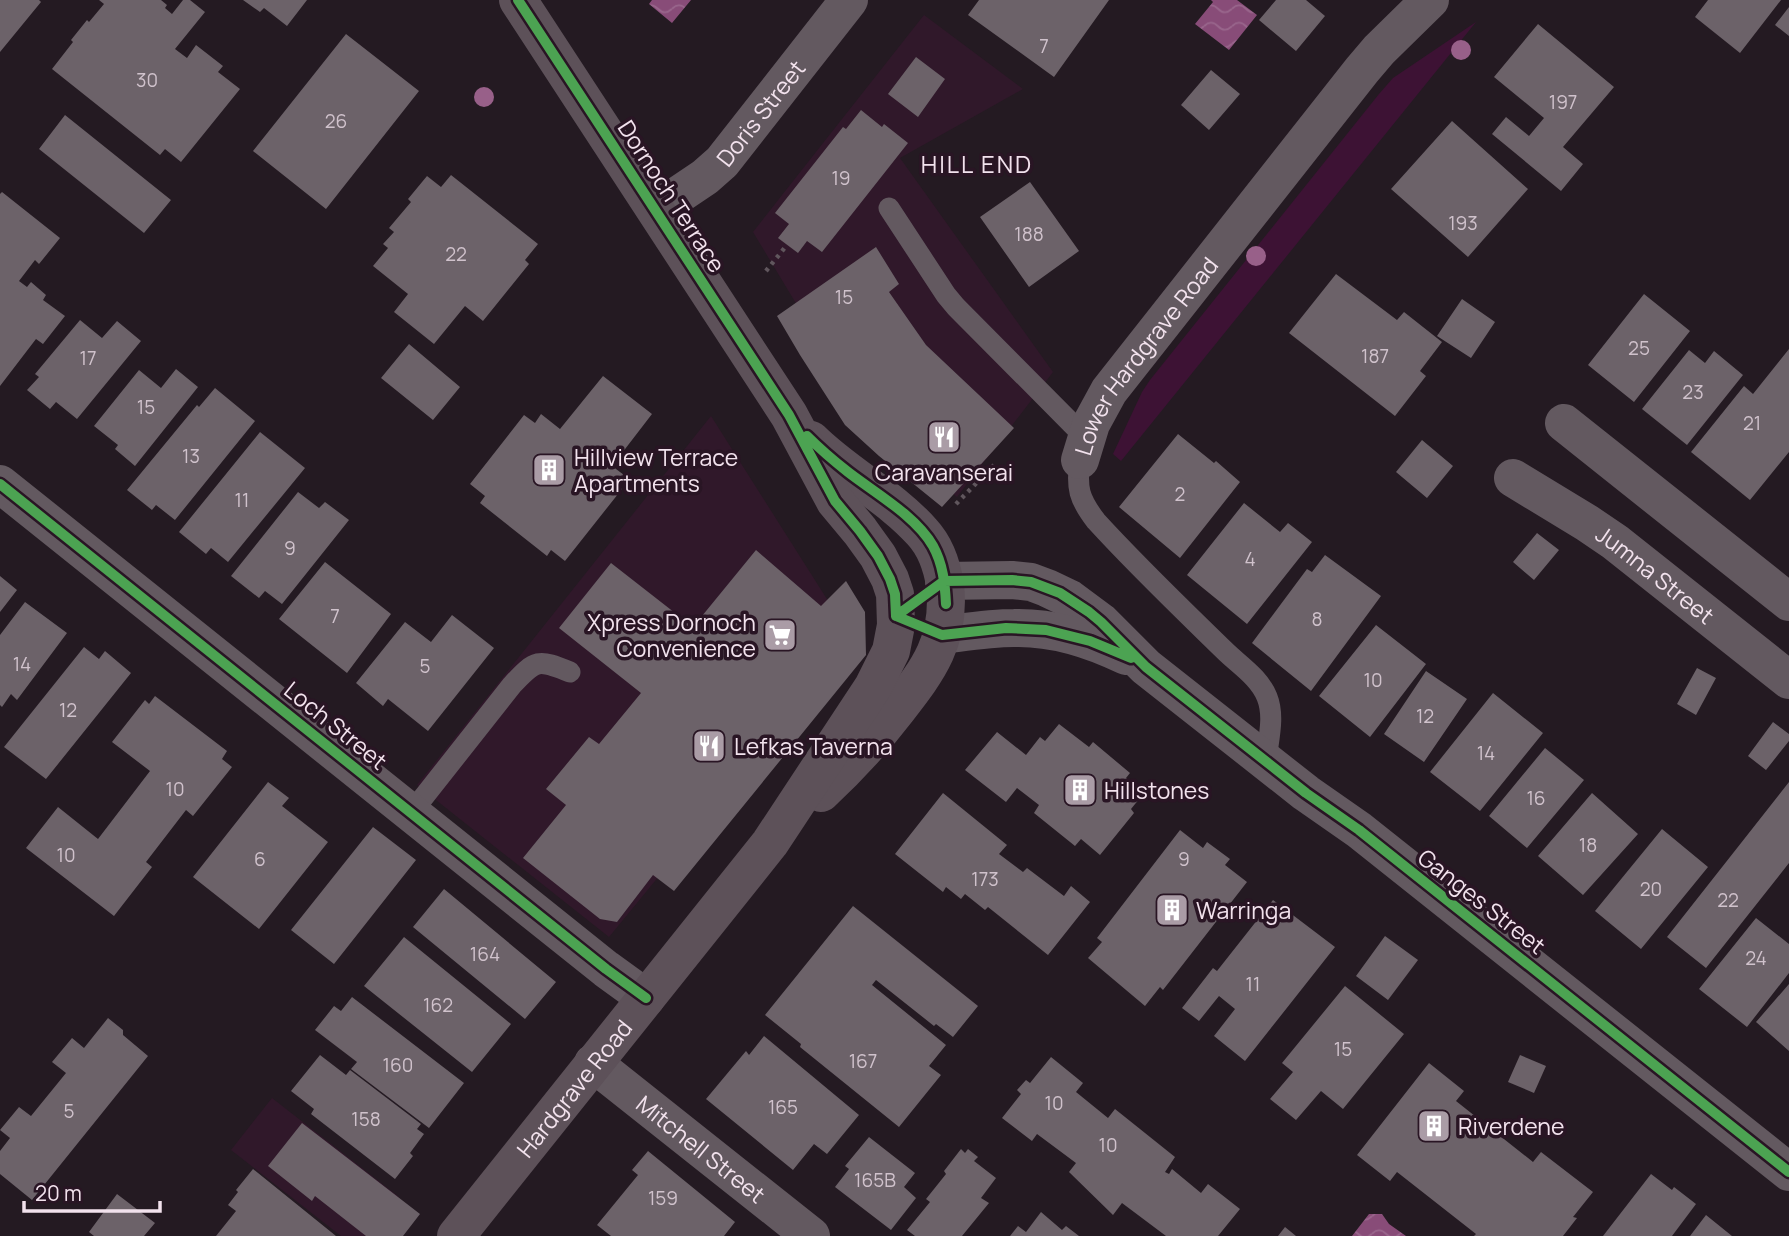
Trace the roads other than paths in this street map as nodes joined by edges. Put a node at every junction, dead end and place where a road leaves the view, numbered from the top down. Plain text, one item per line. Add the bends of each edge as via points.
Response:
1 (518, 0) edge
2 (849, 0) edge
3 (1430, 0) edge
4 (889, 208) dead end
5 (656, 210) junction
6 (789, 415) junction
7 (1564, 423) dead end
8 (1083, 449) junction
9 (1513, 478) dead end
10 (0, 484) edge
11 (1789, 602) edge
12 (944, 606) junction
13 (896, 616) junction
14 (1146, 667) junction
15 (570, 672) dead end
16 (1789, 680) edge
17 (1266, 761) junction
18 (411, 813) junction
19 (770, 843) junction
20 (646, 998) junction
21 (593, 1063) junction
22 (1789, 1172) edge
23 (456, 1236) edge
24 (811, 1236) edge

1 - 5 street, Dornoch Terrace
2 - 5 street, Doris Street via 722,162
3 - 8 street, Lower Hardgrave Road via 1370,60 1122,373 1101,403
4 - 8 lane via 946,295
5 - 6 street, Dornoch Terrace
6 - 12 street, Dornoch Terrace via 829,457 920,530 936,552
6 - 13 street, Dornoch Terrace via 830,494 884,567 895,594
7 - 11 street
8 - 17 lane, Lower Hardgrave Road via 1079,493 1096,521 1262,688 1270,712
9 - 16 street, Jumna Street via 1600,531
10 - 18 street, Loch Street
12 - 13 street
12 - 13 street, Ganges Street
12 - 14 street, Ganges Street via 1016,628 1045,630 1102,645
12 - 14 street, Ganges Street via 1012,580 1031,582 1089,612
12 - 19 street, Hardgrave Road via 936,652 926,673 850,766
13 - 19 street, Hardgrave Road via 891,651 877,680
14 - 17 street, Ganges Street
15 - 18 lane via 548,663 529,666
17 - 22 street, Ganges Street
18 - 20 street, Loch Street
19 - 20 street, Hardgrave Road
20 - 21 street, Hardgrave Road
21 - 23 street, Hardgrave Road
21 - 24 street, Mitchell Street

